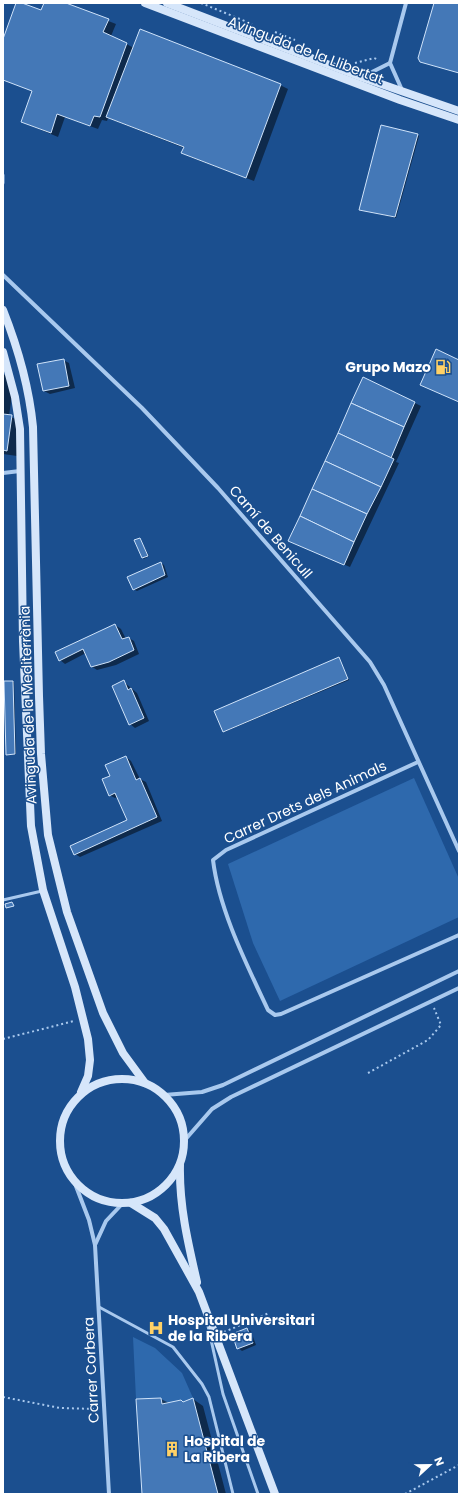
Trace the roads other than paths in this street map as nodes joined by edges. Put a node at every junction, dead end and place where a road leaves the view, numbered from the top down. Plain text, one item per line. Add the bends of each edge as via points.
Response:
1 (145, 3) edge
2 (167, 3) edge
3 (406, 3) edge
4 (390, 63) junction
5 (361, 77) junction
6 (403, 93) junction
7 (459, 111) edge
8 (459, 120) edge
9 (3, 175) edge
10 (3, 183) edge
11 (3, 275) edge
12 (3, 310) edge
13 (3, 352) edge
14 (20, 471) junction
15 (3, 473) edge
16 (418, 762) junction
17 (459, 851) edge
18 (43, 890) junction
19 (3, 900) edge
20 (459, 935) edge
21 (459, 972) edge
22 (459, 988) edge
23 (145, 1083) junction
24 (81, 1092) junction
25 (164, 1095) junction
26 (184, 1141) junction
27 (180, 1162) junction
28 (74, 1181) junction
29 (127, 1203) junction
30 (95, 1245) junction
31 (199, 1292) junction
32 (202, 1301) junction
33 (99, 1307) junction
34 (109, 1494) edge
35 (233, 1494) edge
36 (258, 1494) edge
37 (275, 1494) edge

1 - 8 main road, Avinguda de la Llibertat
2 - 5 main road, Avinguda de la Llibertat
3 - 4 street
4 - 5 street
4 - 6 street
5 - 6 main road, Avinguda de la Llibertat
6 - 7 main road, Avinguda de la Llibertat
9 - 10 lane
11 - 16 street, Camí de Benicull via 142,408 207,477 353,642 370,662 384,685
12 - 23 main road, Avinguda de la Mediterrània via 21,361 33,427 39,696 48,835 67,912 103,1013 123,1053
13 - 14 main road, Avinguda de la Mediterrània via 19,422
14 - 15 street
14 - 18 main road, Avinguda de la Mediterrània via 29,803
16 - 17 street, Camí de Benicull
16 - 20 street, Carrer Drets dels Animals via 226,850 213,860 215,873 236,941 268,1010 275,1015
18 - 19 lane
18 - 24 main road, Avinguda de la Mediterrània via 76,987 84,1019 90,1060 88,1076
21 - 25 street via 223,1085 202,1092
22 - 26 street via 231,1097 212,1109
23 - 24 main road via 128,1078 114,1079
23 - 25 main road
24 - 28 main road via 65,1115 60,1132 60,1149 65,1166
25 - 26 main road via 182,1124
26 - 27 main road
27 - 29 main road via 173,1177 161,1189 147,1198
27 - 31 main road via 185,1229
28 - 29 main road via 96,1197 109,1202
28 - 30 street, Carrer Corbera via 89,1220
29 - 30 street, Carrer Corbera via 106,1221
29 - 31 main road via 155,1218 164,1229
30 - 33 street, Carrer Corbera
31 - 32 main road
32 - 36 lane via 223,1394
32 - 37 main road
33 - 34 street, Carrer Corbera
33 - 35 lane via 173,1347 202,1384 209,1397

